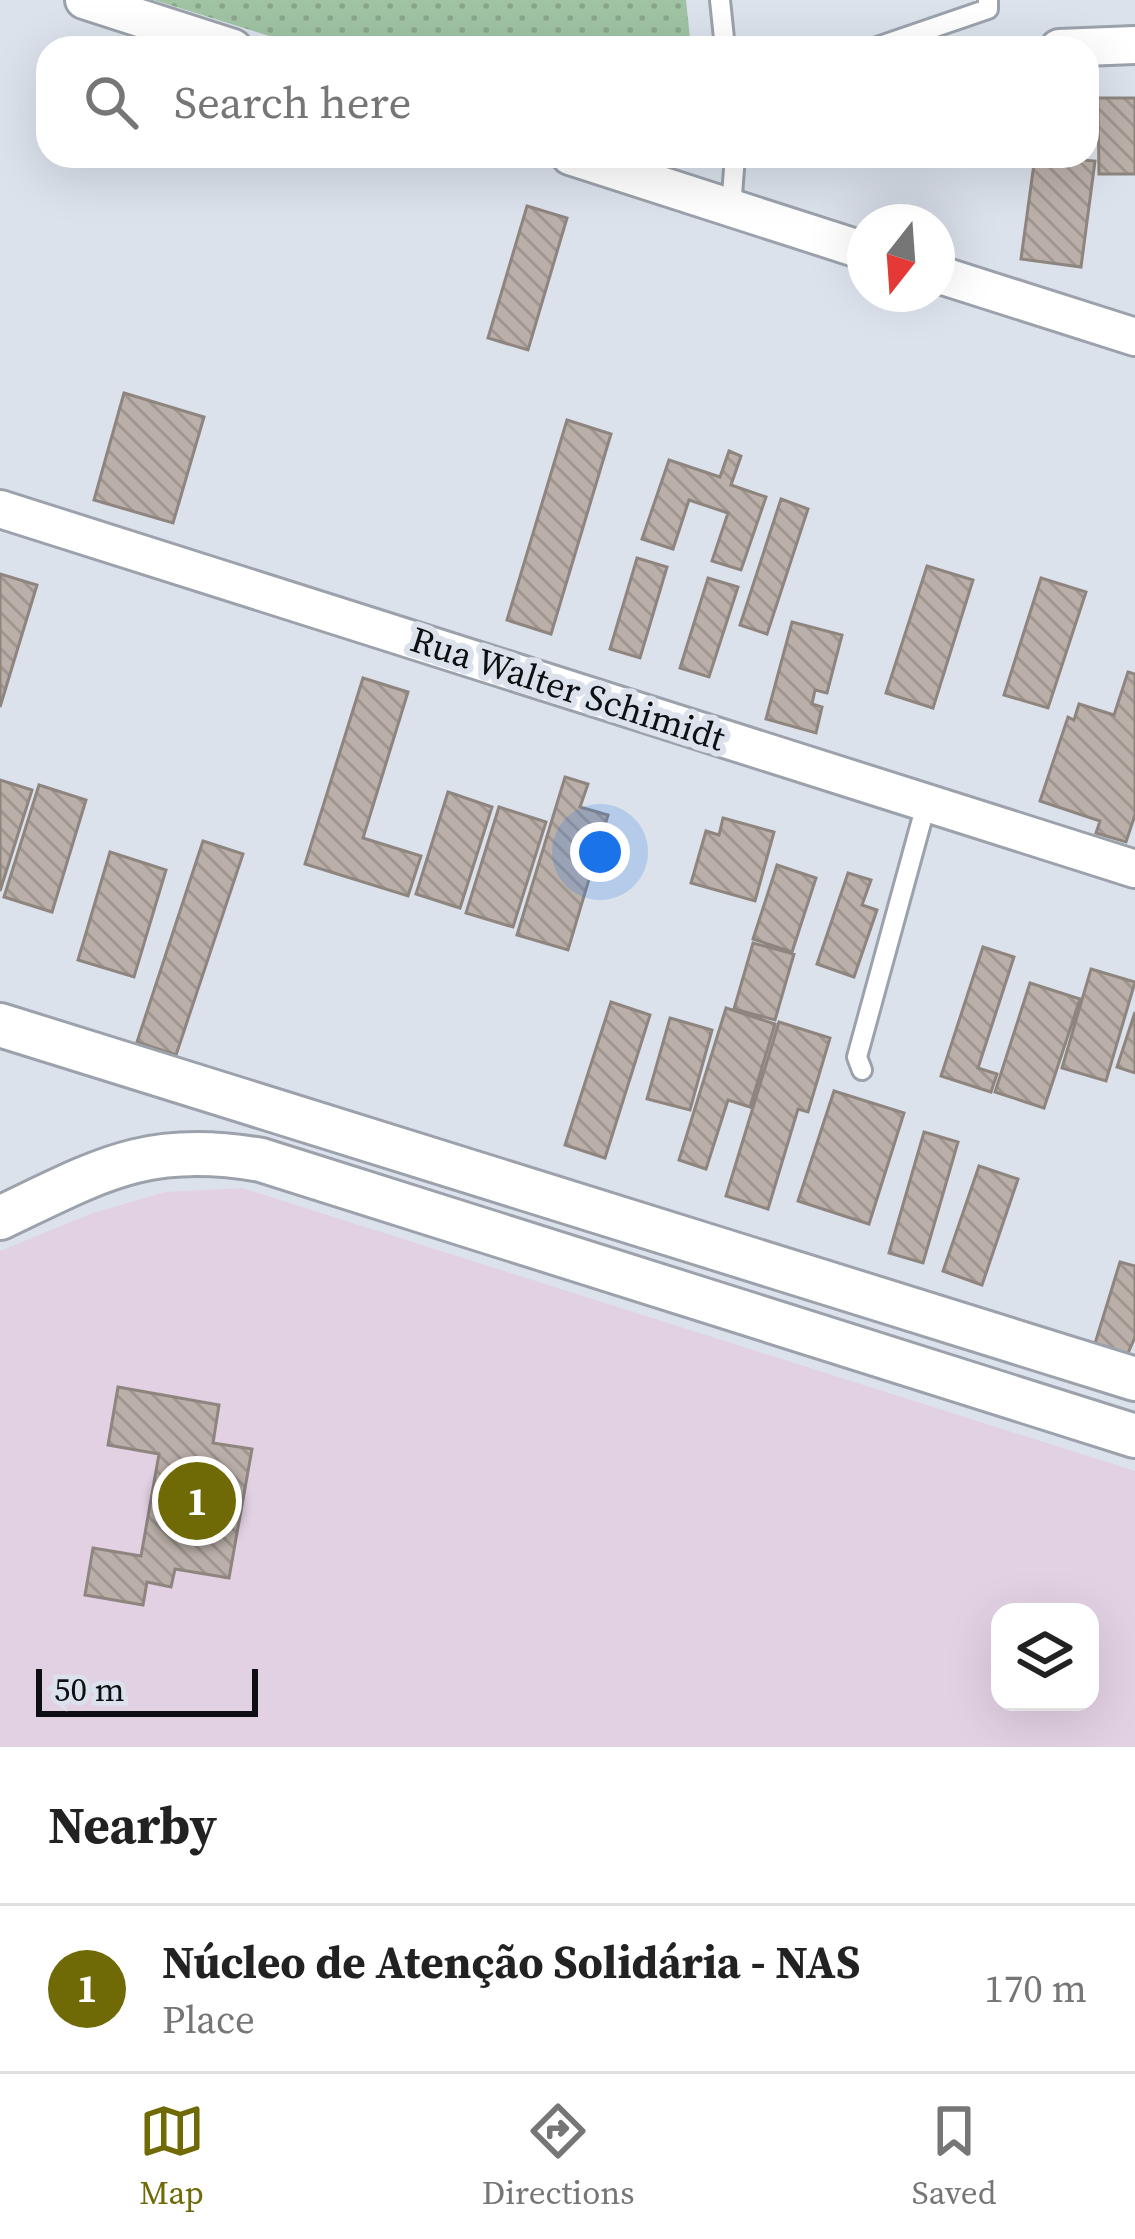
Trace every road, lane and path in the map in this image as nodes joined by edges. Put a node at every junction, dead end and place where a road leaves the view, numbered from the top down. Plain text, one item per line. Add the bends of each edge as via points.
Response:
1 (84, 0) edge
2 (720, 0) edge
3 (988, 0) edge
4 (196, 36) edge
5 (724, 36) edge
6 (909, 36) edge
7 (1135, 45) edge
8 (1099, 46) edge
9 (606, 168) edge
10 (734, 168) edge
11 (731, 208) junction
12 (847, 245) edge
13 (955, 280) edge
14 (1135, 338) edge
15 (0, 509) edge
16 (927, 801) junction
17 (1135, 869) edge
18 (0, 1025) edge
19 (862, 1070) dead end
20 (0, 1218) edge
21 (1135, 1379) edge
22 (1135, 1436) edge

1 - 4 street
2 - 5 lane
3 - 6 lane via 988,9
7 - 8 street
9 - 11 street
10 - 11 lane
11 - 12 street
13 - 14 street
15 - 16 street, Rua Walter Schimidt
16 - 17 street, Rua Walter Schimidt
16 - 19 lane via 857,1057
18 - 21 street
20 - 22 street via 127,1162 218,1152 261,1160

